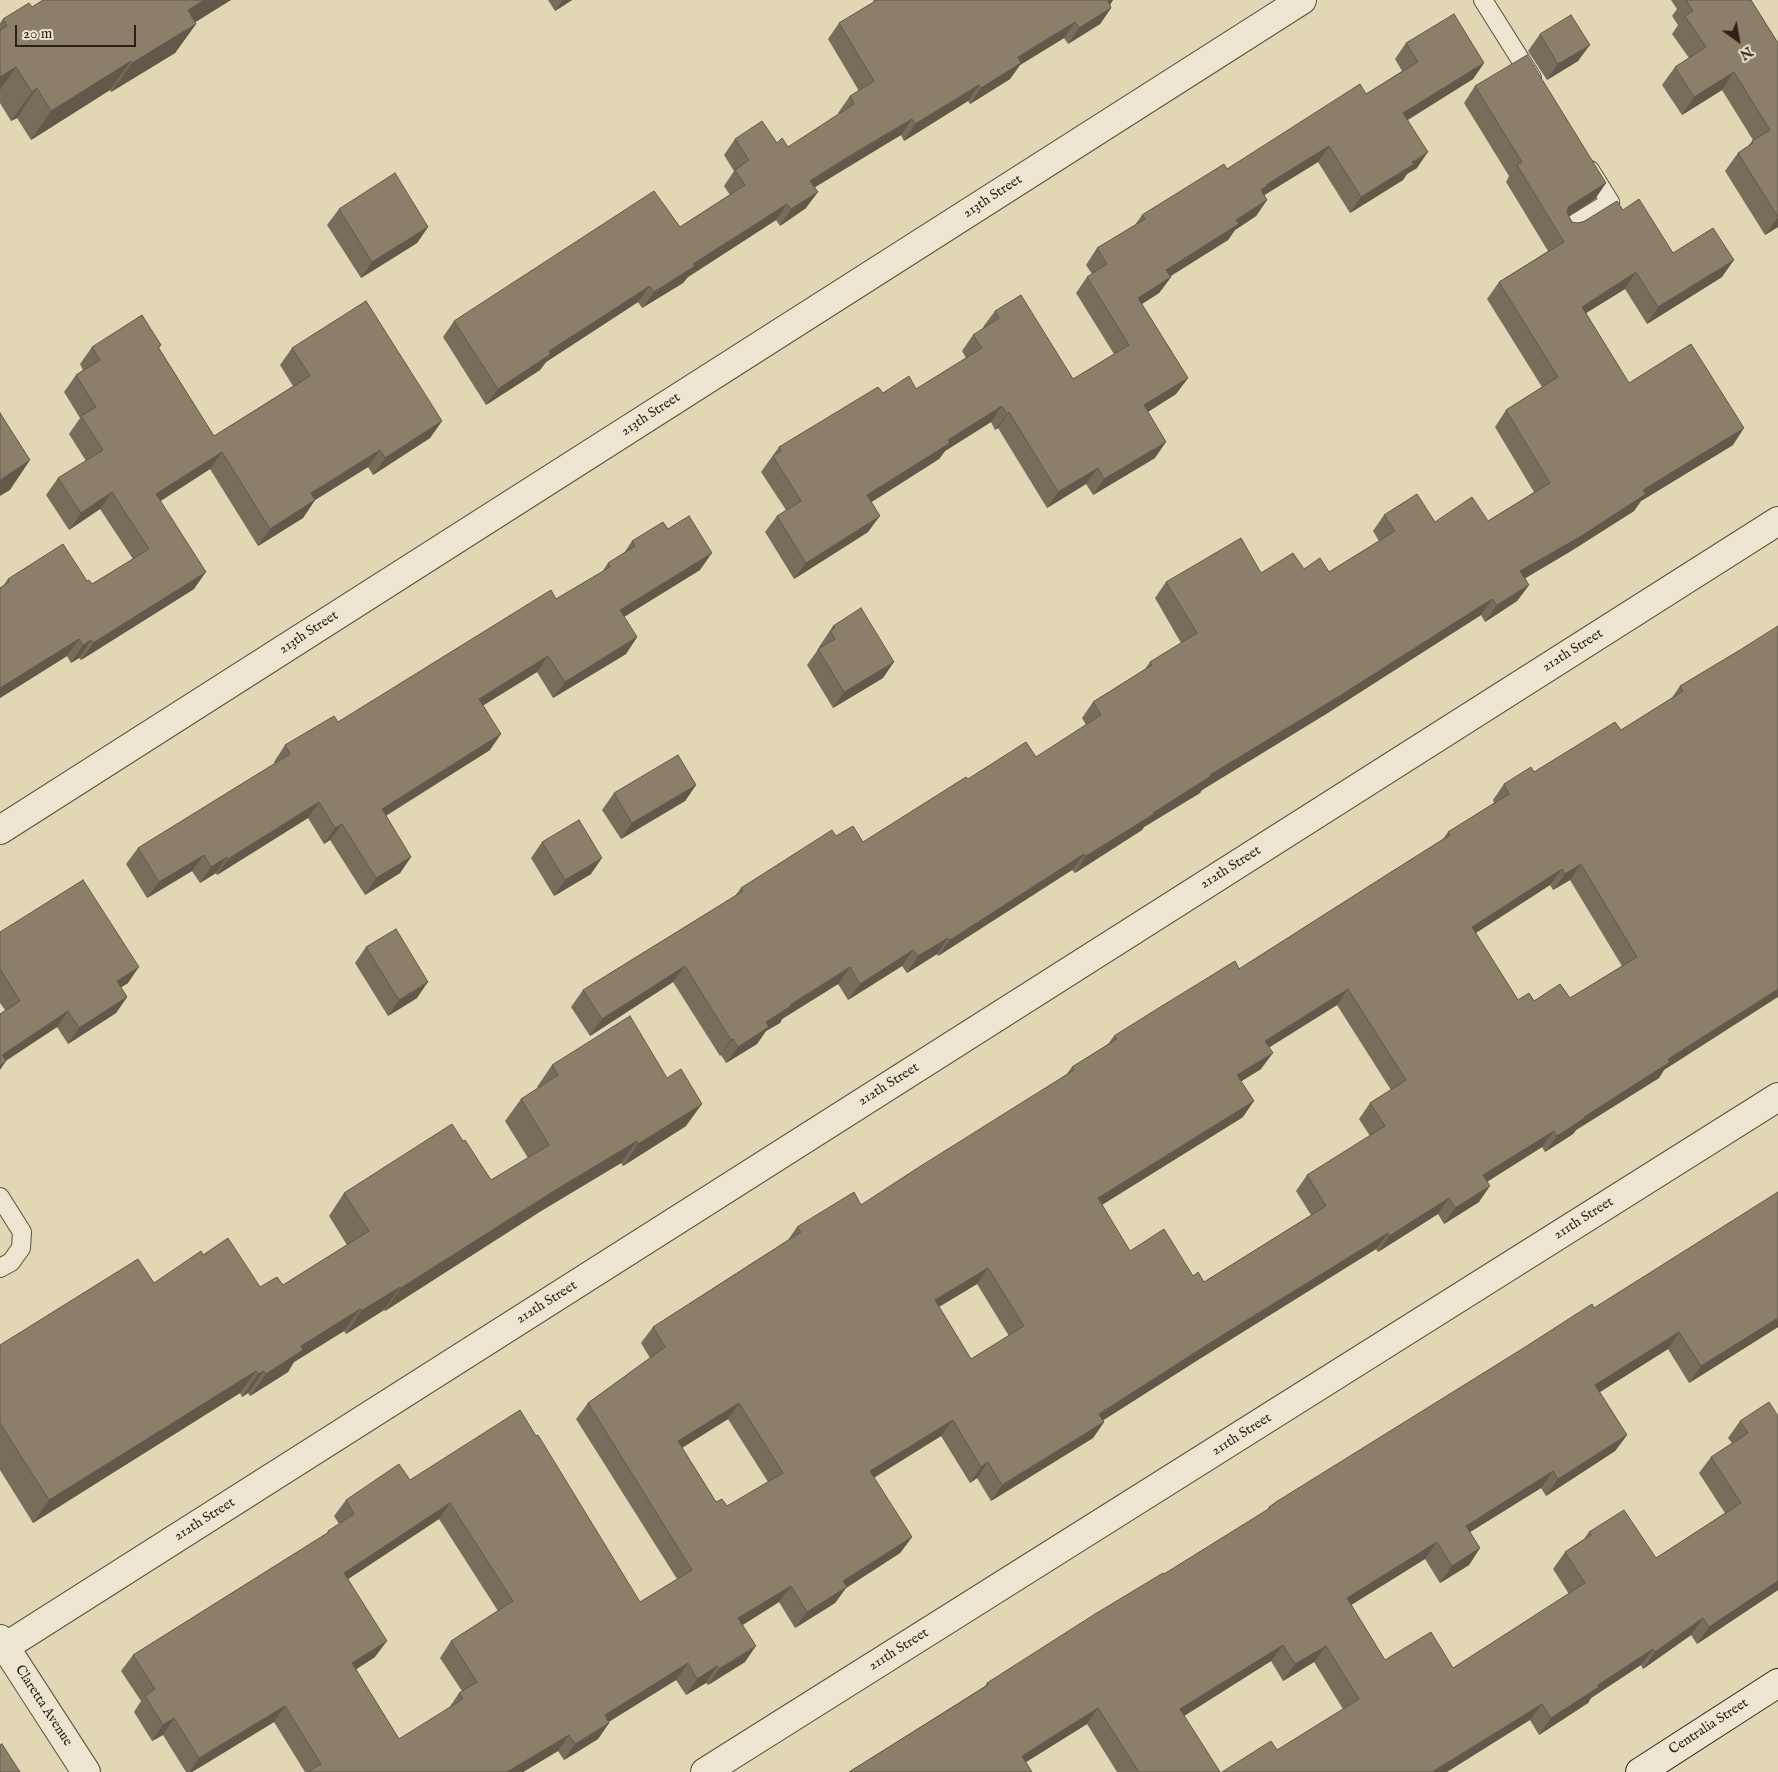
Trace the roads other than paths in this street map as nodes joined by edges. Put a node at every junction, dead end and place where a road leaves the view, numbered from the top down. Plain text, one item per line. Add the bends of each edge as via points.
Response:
1 (1302, 0) edge
2 (1483, 0) edge
3 (1541, 92) edge
4 (1583, 160) edge
5 (1566, 229) edge
6 (1778, 521) edge
7 (0, 830) edge
8 (1778, 1097) edge
9 (0, 1197) edge
10 (0, 1268) edge
11 (2, 1645) edge
12 (1778, 1683) edge
13 (86, 1772) edge
14 (705, 1772) edge
15 (1640, 1772) edge

1 - 7 street, 213th Street
2 - 3 lane
4 - 5 lane via 1610,202
6 - 11 street, 212th Street
8 - 14 street, 211th Street
9 - 10 lane via 22,1232 21,1248 10,1262
11 - 13 street, Claretta Avenue
12 - 15 street, Centralia Street

